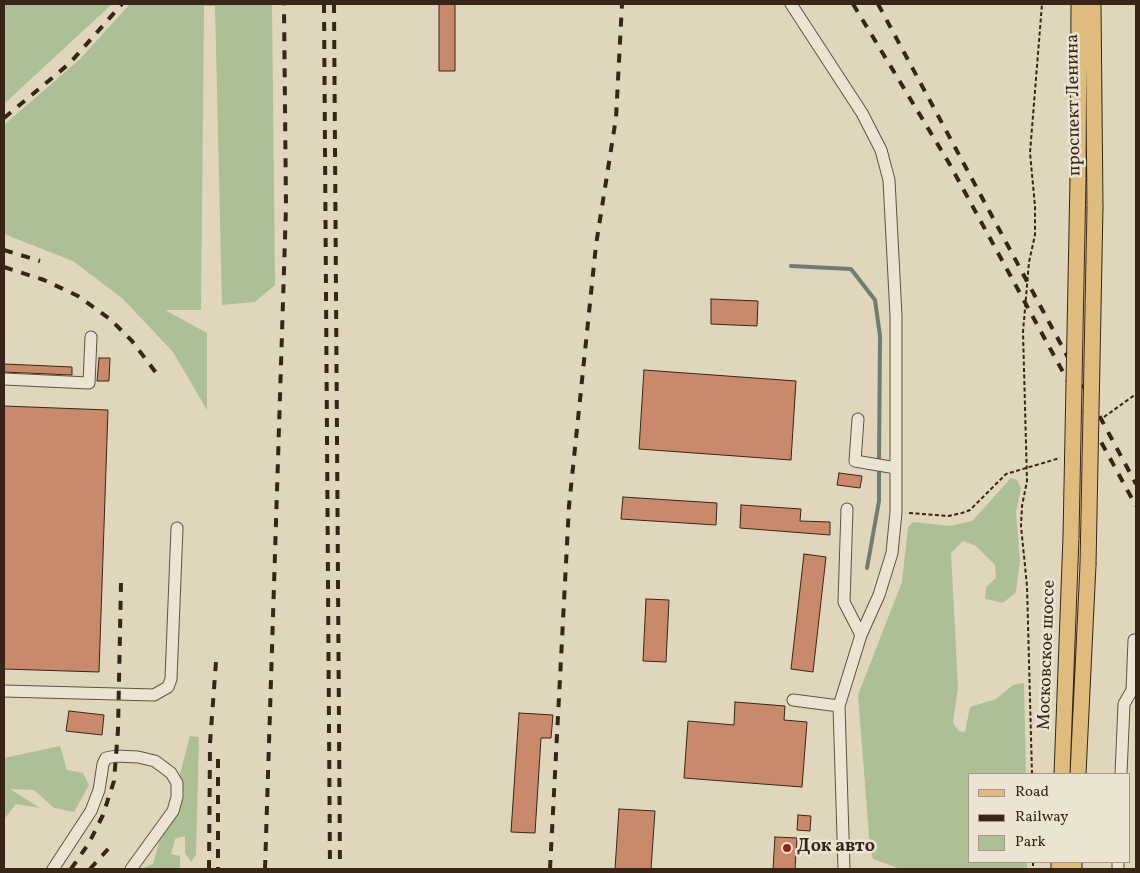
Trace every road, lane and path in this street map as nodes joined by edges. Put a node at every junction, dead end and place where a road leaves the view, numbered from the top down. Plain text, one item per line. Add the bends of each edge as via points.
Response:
1 (791, 4) edge
2 (1042, 4) edge
3 (1079, 4) edge
4 (1093, 4) edge
5 (91, 337) dead end
6 (4, 379) edge
7 (858, 419) dead end
8 (896, 468) junction
9 (1027, 469) junction
10 (847, 509) dead end
11 (896, 512) junction
12 (178, 528) dead end
13 (1071, 537) joint
14 (1088, 565) joint
15 (861, 636) junction
16 (1136, 640) edge
17 (1134, 690) edge
18 (4, 692) edge
19 (793, 700) dead end
20 (838, 706) junction
21 (1032, 773) edge
22 (1062, 773) edge
23 (1078, 773) edge
24 (1121, 773) edge
25 (53, 869) edge
26 (131, 869) edge
27 (844, 869) edge

1 - 8 lane via 862,113 881,150 889,180 896,316
2 - 9 path via 1030,153 1035,235 1029,262 1023,332
3 - 13 main road, проспект Ленина, bridge
4 - 14 main road, проспект Ленина, bridge via 1095,207
5 - 6 lane via 89,383
7 - 8 lane via 855,461
8 - 11 lane
9 - 11 path via 1006,474 970,510 962,513 948,516
9 - 21 path via 1021,526 1027,586
10 - 15 lane via 844,602
11 - 15 lane via 892,553 879,595
12 - 18 lane via 168,687 154,695
13 - 22 main road, Московское шоссе
14 - 23 main road, Московское шоссе
15 - 20 lane
16 - 17 lane
17 - 24 lane via 1124,704
19 - 20 lane
20 - 27 lane
25 - 26 lane via 91,811 106,758 116,756 155,761 171,773 177,783 172,811

